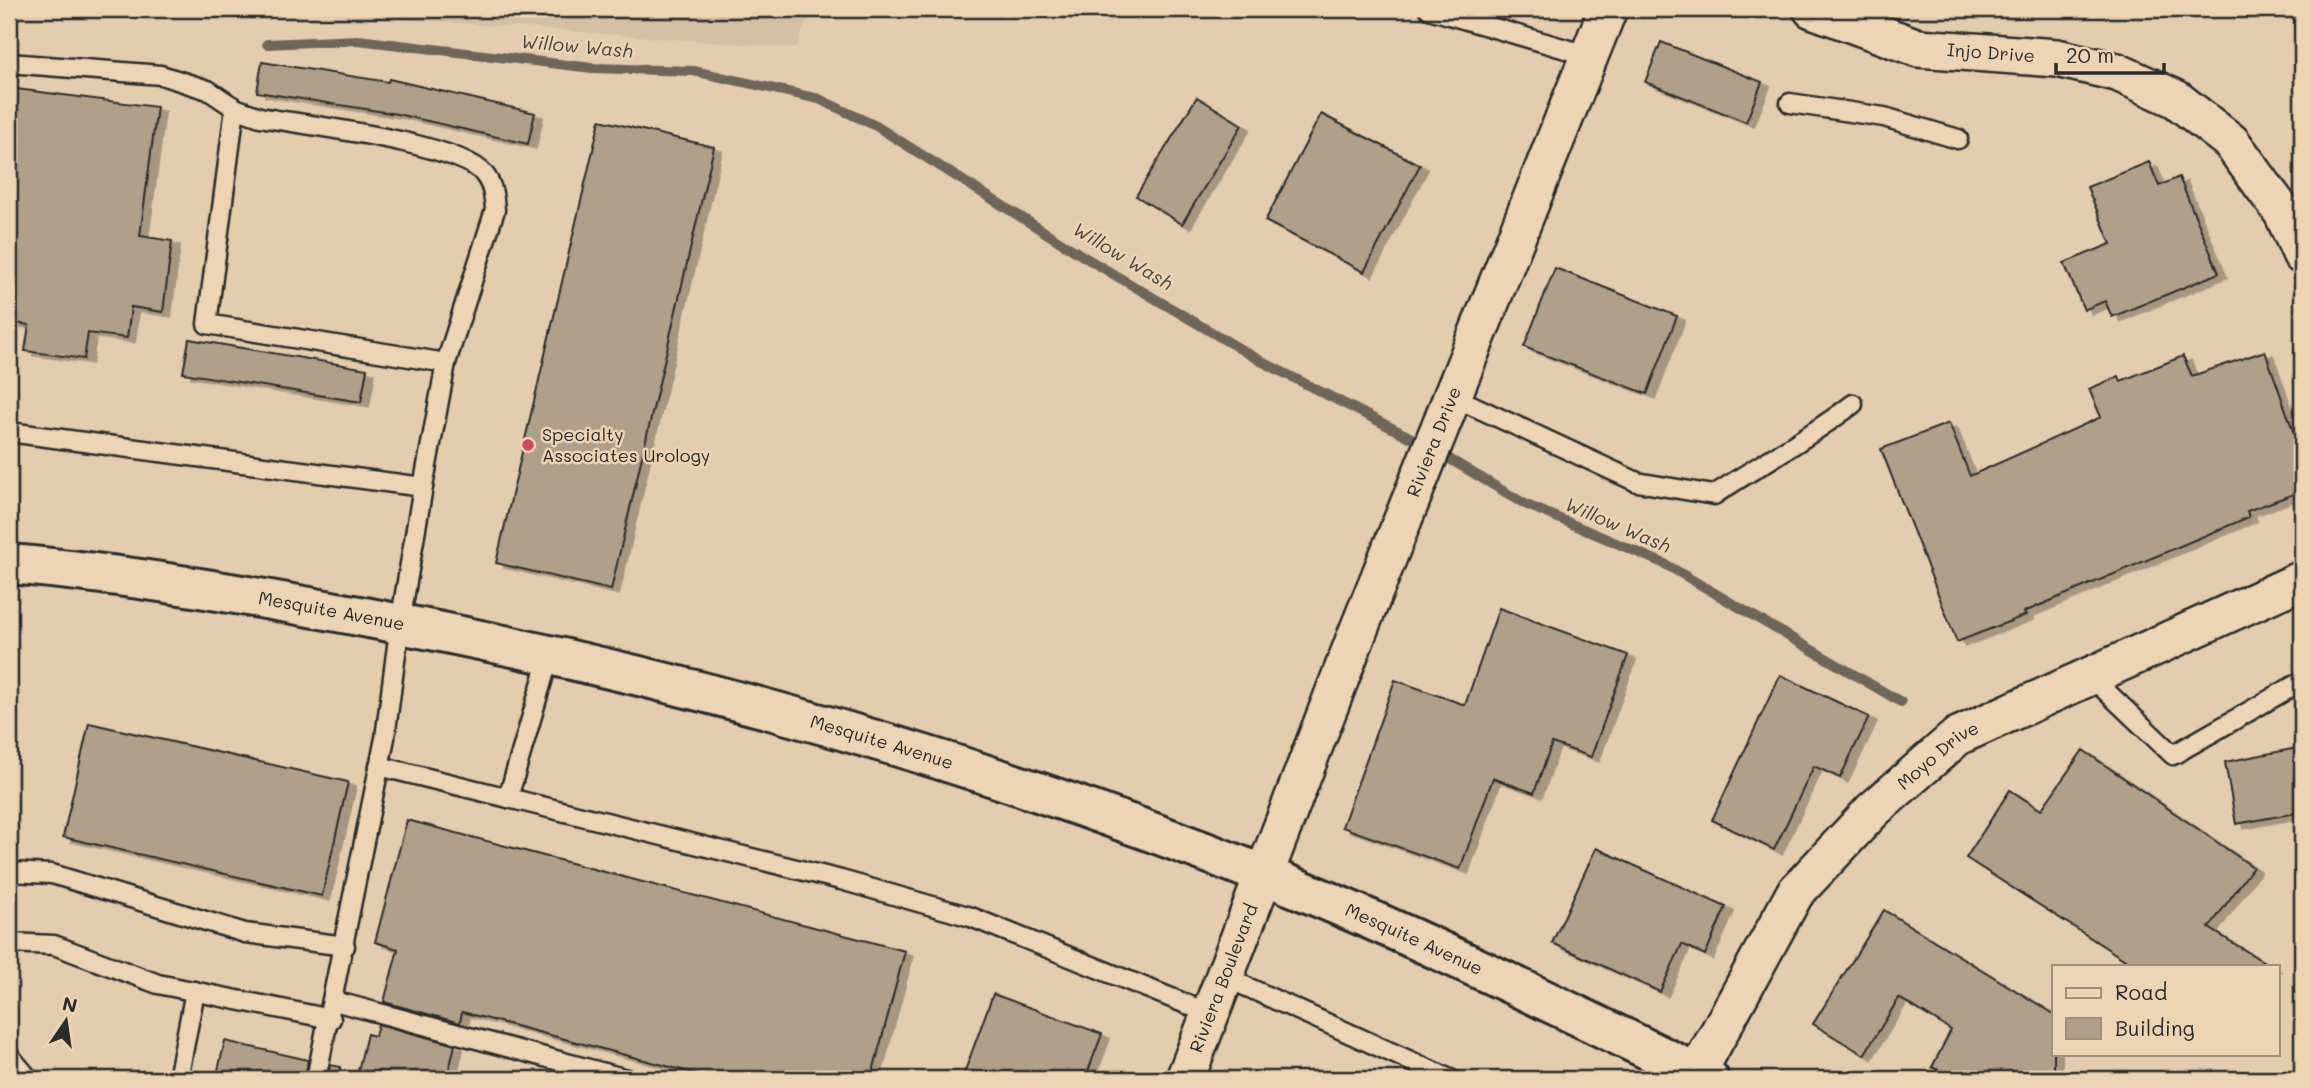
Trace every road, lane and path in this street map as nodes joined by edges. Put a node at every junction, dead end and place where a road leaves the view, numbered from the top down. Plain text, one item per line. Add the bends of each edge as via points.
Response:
1 (1429, 9) edge
2 (1608, 9) edge
3 (1812, 9) edge
4 (1590, 56) junction
5 (9, 63) edge
6 (1790, 103) dead end
7 (235, 108) junction
8 (1958, 139) dead end
9 (2302, 255) edge
10 (446, 363) junction
11 (1454, 397) junction
12 (1853, 404) dead end
13 (9, 432) edge
14 (423, 487) junction
15 (9, 564) edge
16 (2302, 580) edge
17 (400, 623) junction
18 (550, 654) junction
19 (2091, 676) junction
20 (2302, 681) edge
21 (379, 766) junction
22 (508, 798) junction
23 (9, 872) edge
24 (1264, 876) junction
25 (9, 943) edge
26 (345, 946) junction
27 (1225, 977) junction
28 (195, 991) junction
29 (332, 1010) junction
30 (1211, 1014) junction
31 (9, 1055) edge
32 (1703, 1076) edge
33 (1188, 1078) edge
34 (29, 1079) edge
35 (178, 1079) edge
36 (316, 1079) edge
37 (627, 1079) edge
38 (1450, 1079) edge

1 - 4 lane
2 - 4 street, Riviera Drive
3 - 9 street, Injo Drive via 1918,48 2057,58 2117,72 2176,99 2231,142 2283,213
4 - 11 street, Riviera Drive
5 - 7 lane via 161,75 208,90
6 - 8 lane via 1884,117
7 - 10 lane via 260,117 431,149 483,172 493,190 495,210
7 - 10 lane via 207,324
10 - 14 lane
11 - 12 lane via 1637,482 1714,495
11 - 24 street, Riviera Drive
13 - 14 lane
14 - 17 lane
15 - 17 street, Mesquite Avenue via 223,591
16 - 19 street, Moyo Drive
17 - 18 street, Mesquite Avenue
17 - 21 lane
18 - 22 lane
18 - 24 street, Mesquite Avenue via 844,730 995,777
19 - 20 lane via 2173,755
19 - 32 street, Moyo Drive via 1958,736 1873,810 1795,893
21 - 22 lane
21 - 26 lane
22 - 30 lane via 971,917
23 - 26 lane via 52,874 245,933
24 - 27 street, Riviera Boulevard
24 - 32 street, Mesquite Avenue via 1435,947
25 - 28 lane via 54,945 158,984
26 - 29 lane
27 - 30 street, Riviera Boulevard
27 - 38 lane
28 - 29 lane
28 - 35 lane
29 - 36 lane
29 - 37 lane
30 - 33 street, Riviera Boulevard
31 - 34 lane

